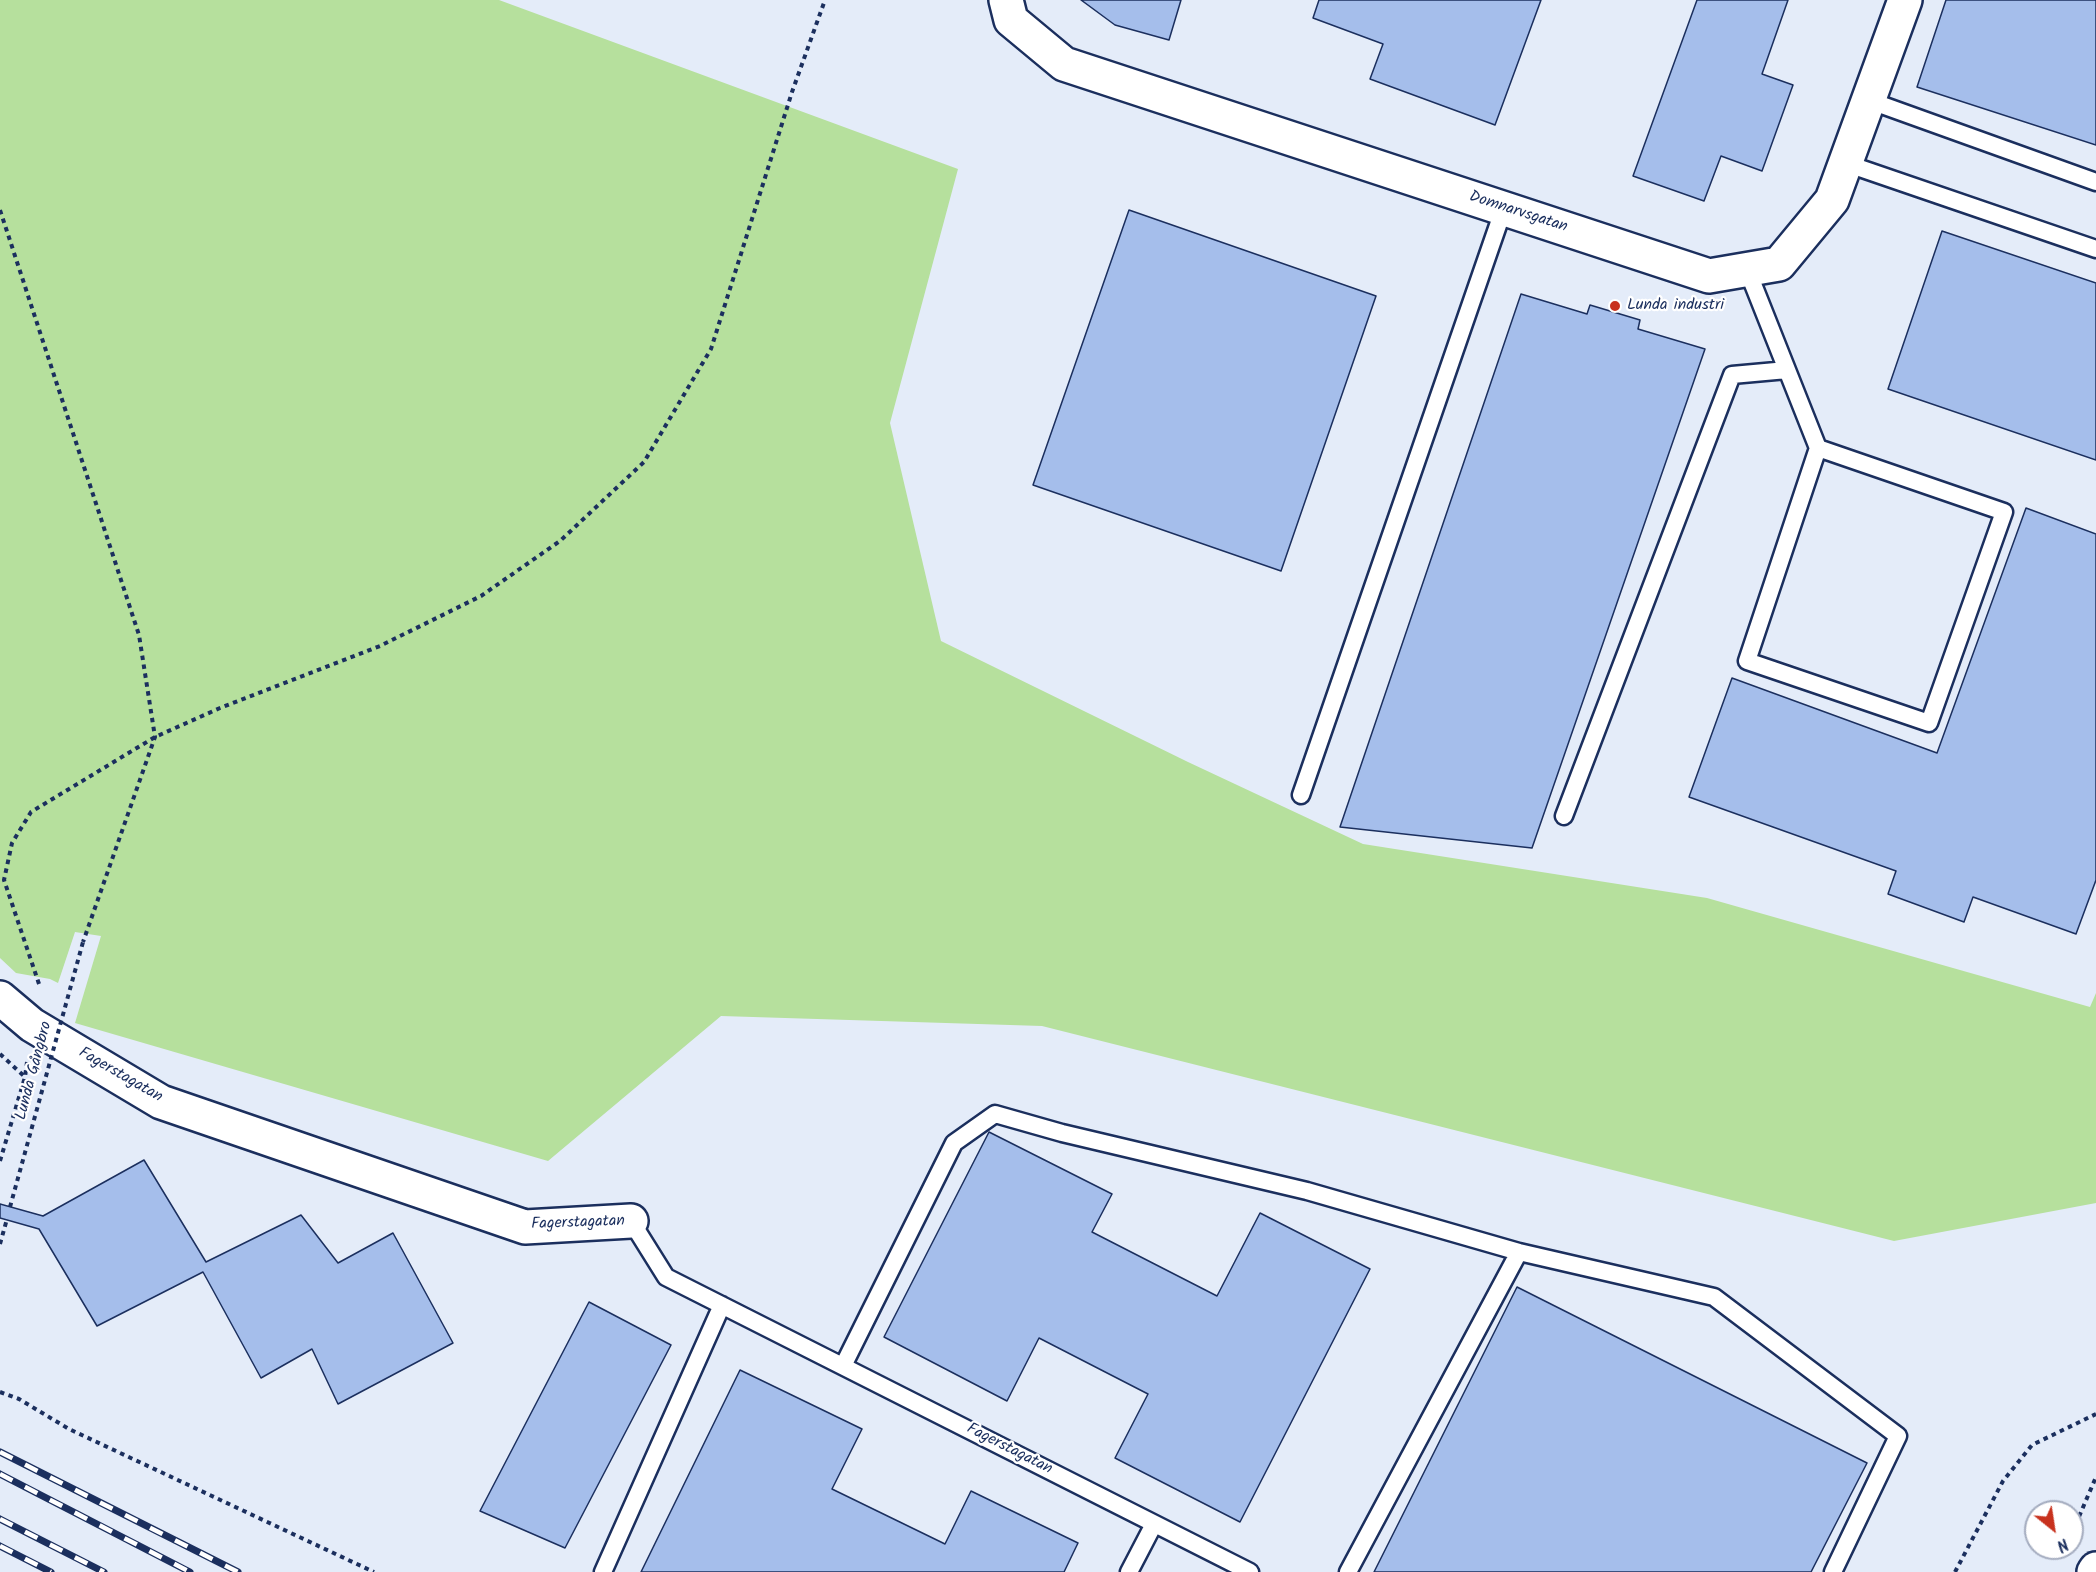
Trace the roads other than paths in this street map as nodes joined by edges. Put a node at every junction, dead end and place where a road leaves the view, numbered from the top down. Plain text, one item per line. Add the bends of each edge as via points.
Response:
1 (1006, 0) edge
2 (1905, 0) edge
3 (1868, 100) junction
4 (1845, 163) junction
5 (2096, 182) edge
6 (1504, 208) junction
7 (2096, 249) edge
8 (1747, 269) junction
9 (1787, 370) junction
10 (1818, 448) junction
11 (1301, 795) dead end
12 (1564, 816) dead end
13 (0, 998) edge
14 (631, 1221) joint
15 (1519, 1252) junction
16 (722, 1305) junction
17 (843, 1366) junction
18 (1154, 1524) junction
19 (603, 1572) edge
20 (1129, 1572) edge
21 (1250, 1572) edge
22 (1348, 1572) edge
23 (1833, 1572) edge

1 - 6 street, Domnarvsgatan via 1011,21 1064,64
2 - 3 street, Domnarvsgatan
3 - 4 street, Domnarvsgatan
3 - 5 lane
4 - 7 lane
4 - 8 street, Domnarvsgatan via 1832,200 1779,264
6 - 8 street, Domnarvsgatan via 1709,276
6 - 11 lane
8 - 9 lane
9 - 10 lane
9 - 12 lane via 1732,375
10 - 10 lane via 1747,661 1929,723 2004,512
13 - 14 street, Fagerstagatan via 32,1025 161,1102 525,1227
14 - 16 lane, Fagerstagatan via 666,1277
15 - 17 lane via 1307,1191 995,1114 954,1143
15 - 22 lane
15 - 23 lane via 1714,1297 1898,1436
16 - 17 lane, Fagerstagatan
16 - 19 lane
17 - 18 lane, Fagerstagatan
18 - 20 lane
18 - 21 lane, Fagerstagatan

